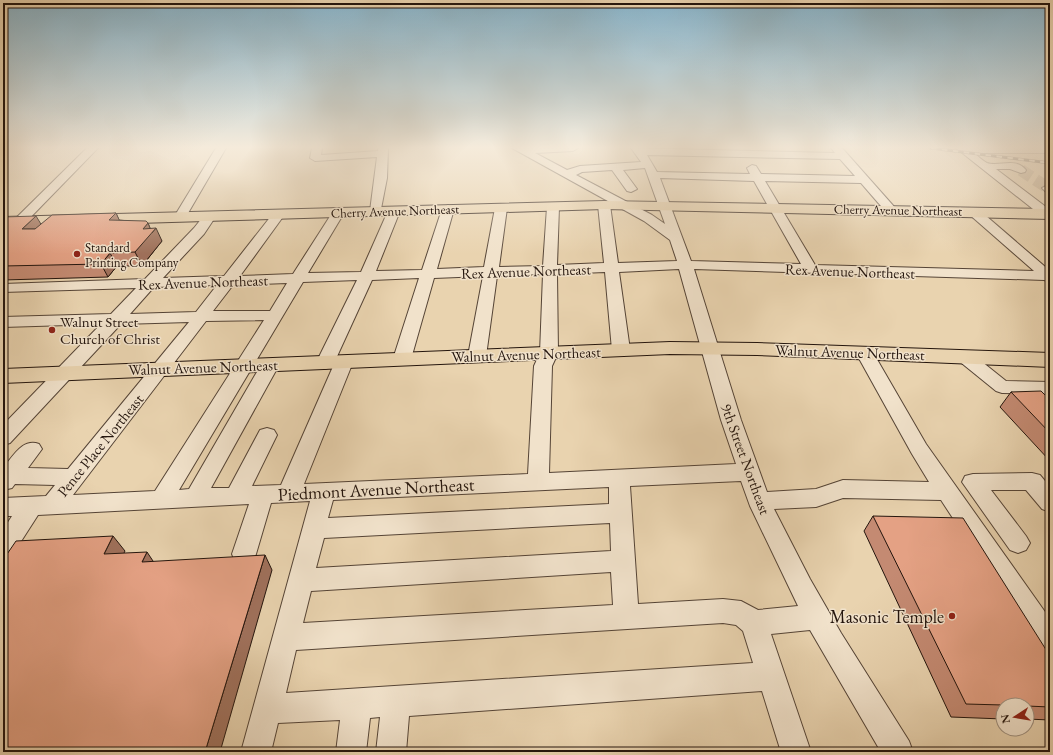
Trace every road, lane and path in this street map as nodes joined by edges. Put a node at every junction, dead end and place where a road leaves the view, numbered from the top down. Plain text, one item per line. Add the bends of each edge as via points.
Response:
1 (58, 183) edge
2 (200, 183) edge
3 (379, 183) edge
4 (585, 183) edge
5 (627, 183) edge
6 (656, 183) edge
7 (761, 183) edge
8 (867, 183) edge
9 (1007, 183) edge
10 (631, 189) dead end
11 (1018, 192) junction
12 (604, 205) junction
13 (626, 205) junction
14 (553, 206) junction
15 (664, 206) junction
16 (501, 208) junction
17 (775, 208) junction
18 (1032, 208) junction
19 (448, 210) junction
20 (891, 210) junction
21 (394, 211) junction
22 (1049, 211) edge
23 (376, 212) junction
24 (974, 212) junction
25 (338, 213) junction
26 (279, 214) junction
27 (210, 216) junction
28 (180, 217) junction
29 (3, 222) edge
30 (19, 222) junction
31 (676, 239) junction
32 (686, 265) junction
33 (610, 268) junction
34 (550, 270) junction
35 (811, 270) junction
36 (490, 272) junction
37 (429, 274) junction
38 (366, 276) junction
39 (1049, 277) edge
40 (297, 279) junction
41 (229, 281) junction
42 (149, 283) junction
43 (3, 288) edge
44 (274, 316) junction
45 (200, 317) junction
46 (114, 319) junction
47 (3, 322) edge
48 (710, 348) junction
49 (621, 350) junction
50 (549, 353) junction
51 (865, 353) junction
52 (477, 356) junction
53 (965, 357) junction
54 (402, 359) junction
55 (1050, 360) edge
56 (334, 362) junction
57 (270, 365) junction
58 (244, 366) junction
59 (161, 369) junction
60 (64, 373) junction
61 (3, 376) edge
62 (1014, 387) junction
63 (1050, 388) edge
64 (1037, 406) edge
65 (268, 435) dead end
66 (3, 438) edge
67 (32, 449) dead end
68 (750, 472) junction
69 (74, 478) junction
70 (619, 478) junction
71 (6, 479) edge
72 (538, 482) junction
73 (947, 491) junction
74 (324, 492) junction
75 (289, 493) junction
76 (263, 494) junction
77 (236, 496) junction
78 (196, 498) junction
79 (162, 499) junction
80 (760, 501) junction
81 (1050, 504) edge
82 (42, 505) junction
83 (3, 507) edge
84 (620, 513) junction
85 (314, 529) junction
86 (1018, 543) dead end
87 (3, 550) edge
88 (244, 554) dead end
89 (623, 562) junction
90 (301, 580) junction
91 (626, 616) junction
92 (818, 617) junction
93 (754, 623) junction
94 (286, 637) junction
95 (1050, 642) edge
96 (771, 676) junction
97 (396, 702) junction
98 (357, 704) junction
99 (267, 709) junction
100 (256, 752) edge
101 (351, 752) edge
102 (391, 752) edge
103 (796, 752) edge
104 (898, 752) edge

1 - 30 street
2 - 28 street
3 - 23 street
4 - 13 street
5 - 10 street
6 - 15 street, 9th Street Northeast
7 - 17 street
8 - 20 street
9 - 11 street
11 - 18 street
11 - 22 street via 1038,192
12 - 13 main road, Cherry Avenue Northeast
12 - 14 main road, Cherry Avenue Northeast
12 - 33 street
13 - 15 main road, Cherry Avenue Northeast
13 - 31 street via 661,226
14 - 16 main road, Cherry Avenue Northeast
14 - 34 street
15 - 17 main road, Cherry Avenue Northeast
15 - 31 street, 9th Street Northeast
16 - 19 main road, Cherry Avenue Northeast
16 - 36 street
17 - 20 main road, Cherry Avenue Northeast
17 - 35 street
18 - 22 main road, Cherry Avenue Northeast
18 - 24 main road, Cherry Avenue Northeast
19 - 21 main road, Cherry Avenue Northeast
19 - 37 street
20 - 24 main road, Cherry Avenue Northeast
21 - 23 main road, Cherry Avenue Northeast
21 - 38 street
23 - 25 main road, Cherry Avenue Northeast
24 - 39 street
25 - 26 main road, Cherry Avenue Northeast
25 - 40 street
26 - 27 main road, Cherry Avenue Northeast
26 - 41 street, Pence Place Northeast
27 - 28 main road, Cherry Avenue Northeast
27 - 42 street
28 - 30 main road, Cherry Avenue Northeast
29 - 30 main road, Cherry Avenue Northeast
31 - 32 street, 9th Street Northeast
32 - 33 street, Rex Avenue Northeast
32 - 35 street, Rex Avenue Northeast
32 - 48 street, 9th Street Northeast
33 - 34 street, Rex Avenue Northeast
33 - 49 street
34 - 36 street, Rex Avenue Northeast
34 - 50 street
35 - 39 street, Rex Avenue Northeast
36 - 37 street, Rex Avenue Northeast
36 - 52 street
37 - 38 street, Rex Avenue Northeast
37 - 54 street
38 - 40 street, Rex Avenue Northeast
38 - 56 street
40 - 41 street, Rex Avenue Northeast
40 - 44 street
41 - 42 street, Rex Avenue Northeast
41 - 45 street, Pence Place Northeast
42 - 43 street, Rex Avenue Northeast
42 - 46 street
44 - 45 street
44 - 58 street
45 - 46 street
45 - 59 street, Pence Place Northeast
46 - 47 street
46 - 60 street
48 - 49 main road, Walnut Avenue Northeast
48 - 51 main road, Walnut Avenue Northeast
48 - 68 street, 9th Street Northeast via 731,420
49 - 50 main road, Walnut Avenue Northeast
50 - 52 main road, Walnut Avenue Northeast
50 - 72 street via 543,366
51 - 53 main road, Walnut Avenue Northeast
51 - 73 street via 919,449
52 - 54 main road, Walnut Avenue Northeast
53 - 55 main road, Walnut Avenue Northeast
53 - 62 street via 1002,387
54 - 56 main road, Walnut Avenue Northeast
56 - 57 main road, Walnut Avenue Northeast
56 - 75 street
57 - 58 main road, Walnut Avenue Northeast
57 - 78 street
58 - 59 main road, Walnut Avenue Northeast
58 - 79 street
59 - 60 main road, Walnut Avenue Northeast
59 - 69 street, Pence Place Northeast
60 - 61 main road, Walnut Avenue Northeast
60 - 66 street
62 - 63 street
62 - 64 street
65 - 77 street
67 - 71 street
68 - 70 street, Piedmont Avenue Northeast
68 - 80 street, 9th Street Northeast
69 - 71 street
69 - 82 street, Pence Place Northeast
70 - 72 street, Piedmont Avenue Northeast
70 - 84 street
72 - 74 street, Piedmont Avenue Northeast
73 - 80 street via 843,489 816,498
73 - 95 street
74 - 75 street, Piedmont Avenue Northeast
74 - 85 street
75 - 76 street, Piedmont Avenue Northeast
76 - 77 street, Piedmont Avenue Northeast
76 - 88 street
77 - 78 street, Piedmont Avenue Northeast
78 - 79 street, Piedmont Avenue Northeast
79 - 82 street, Piedmont Avenue Northeast
80 - 92 street, 9th Street Northeast
81 - 86 street via 1032,481 973,482
82 - 83 street, Piedmont Avenue Northeast
82 - 87 street, Pence Place Northeast
84 - 85 street
84 - 89 street
85 - 90 street
89 - 90 street
89 - 91 street
90 - 94 street
91 - 93 street via 723,611 741,612
91 - 94 street
92 - 93 street
92 - 104 street, 9th Street Northeast
93 - 96 street
94 - 99 street
96 - 97 street
96 - 103 street
97 - 98 street
97 - 102 street
98 - 99 street
98 - 101 street
99 - 100 street

